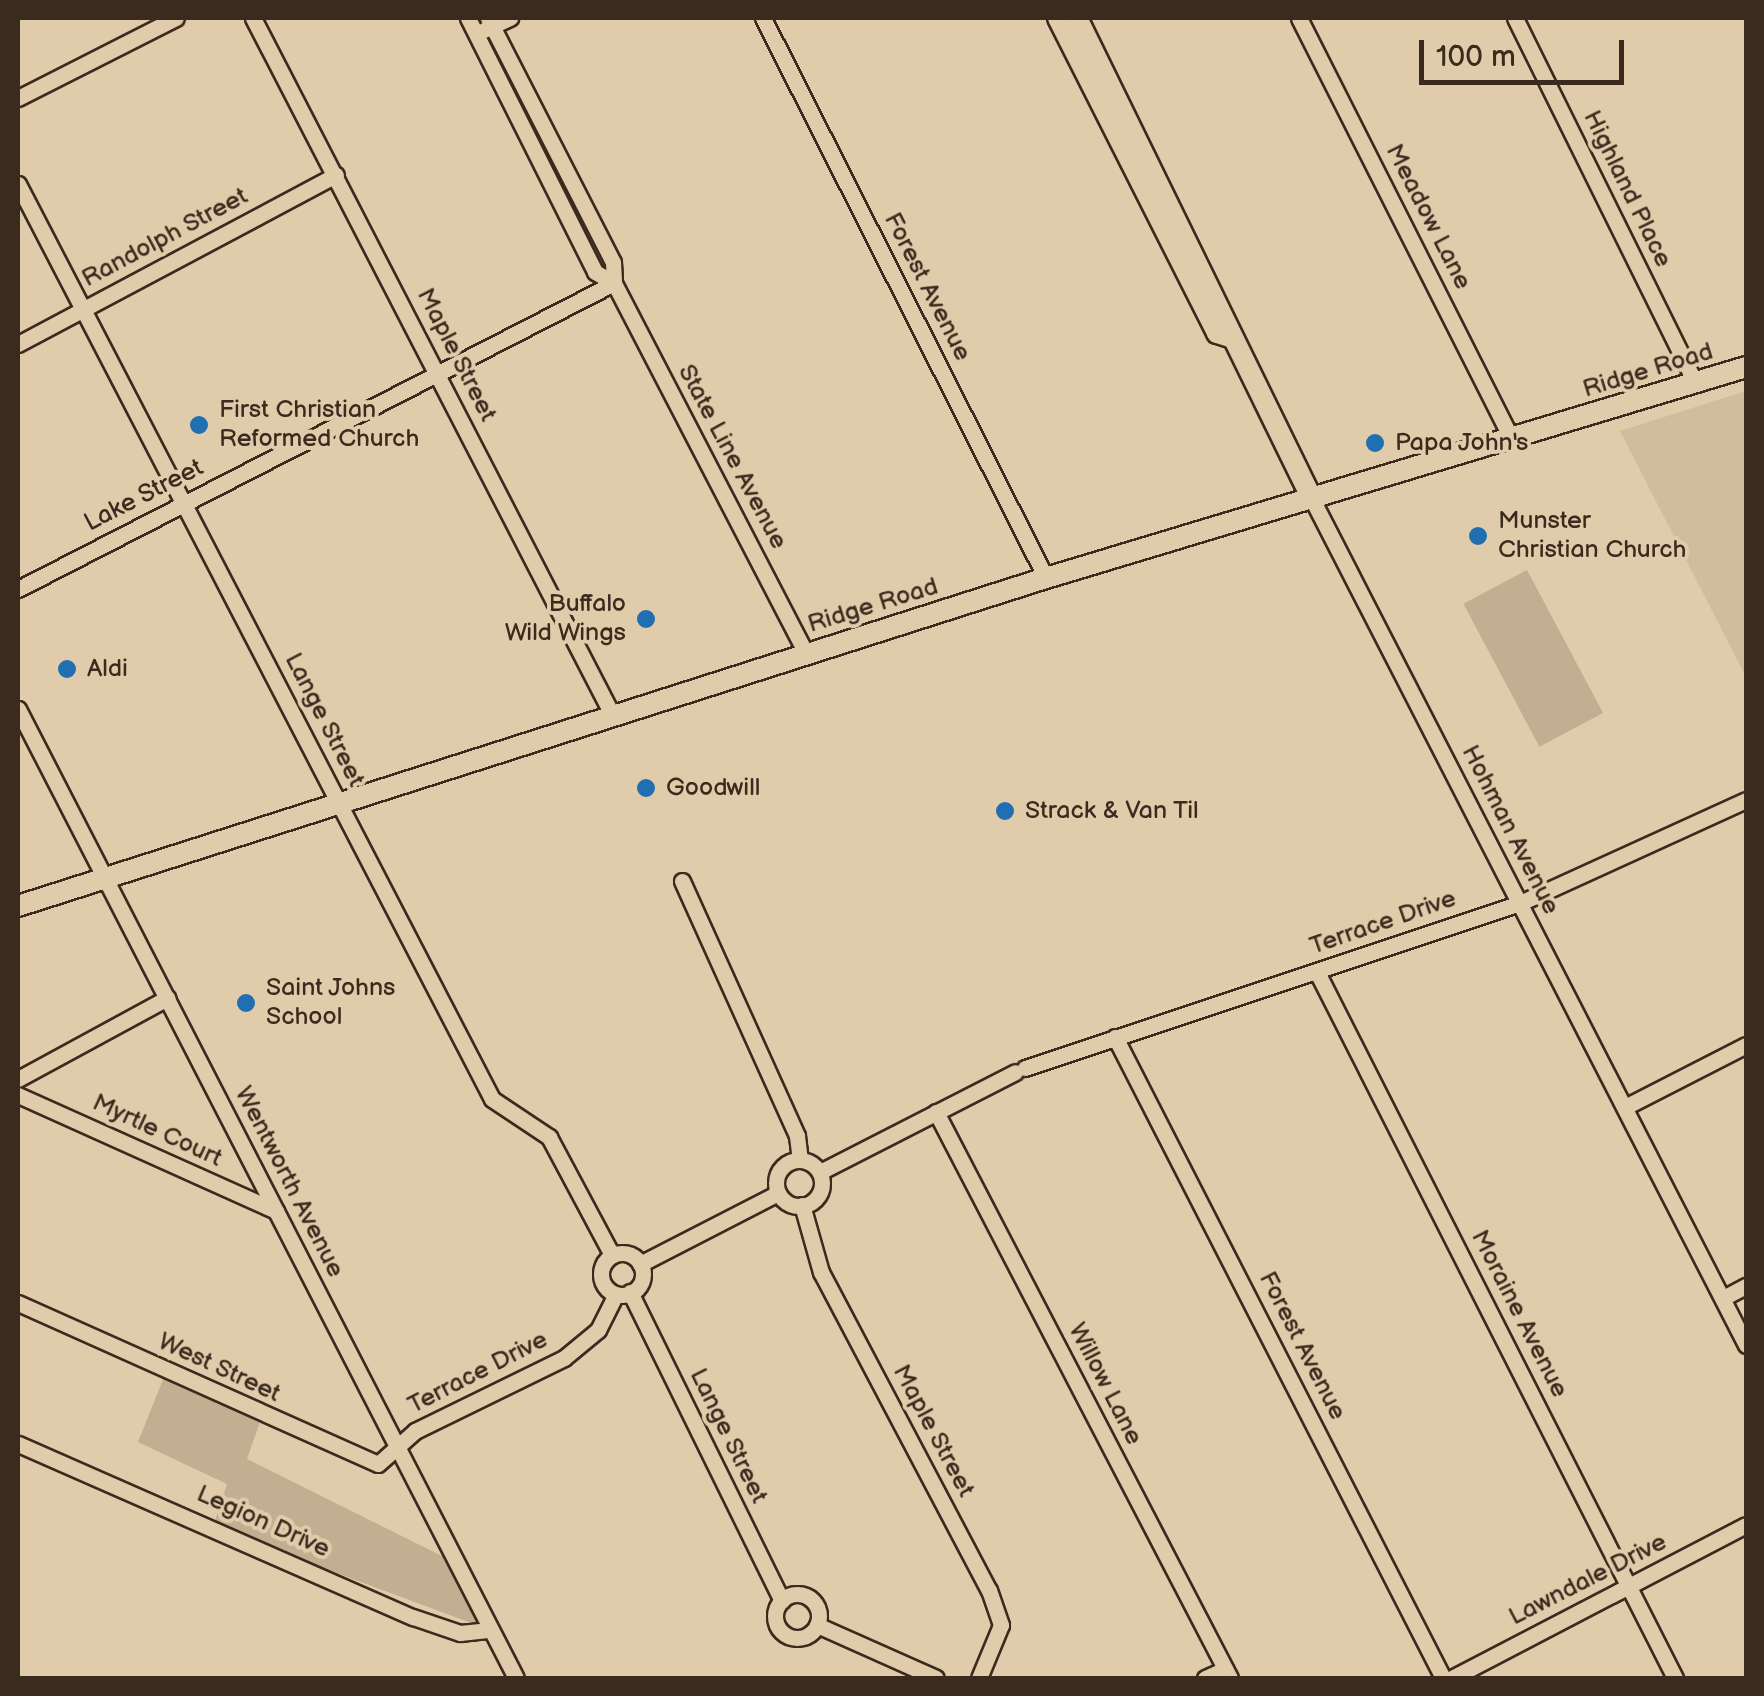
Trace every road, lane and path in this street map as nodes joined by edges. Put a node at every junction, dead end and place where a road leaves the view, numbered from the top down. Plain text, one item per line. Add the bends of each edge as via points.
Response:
1 (176, 18) edge
2 (253, 18) edge
3 (468, 18) edge
4 (510, 18) edge
5 (764, 18) edge
6 (1058, 18) edge
7 (1077, 18) edge
8 (1299, 18) edge
9 (1514, 18) edge
10 (491, 22) edge
11 (476, 34) junction
12 (18, 98) edge
13 (336, 175) junction
14 (18, 184) edge
15 (614, 284) junction
16 (83, 310) junction
17 (1230, 337) junction
18 (18, 344) edge
19 (1746, 367) edge
20 (437, 372) junction
21 (1695, 382) junction
22 (1512, 439) junction
23 (1312, 500) junction
24 (183, 504) junction
25 (1046, 578) junction
26 (18, 588) edge
27 (806, 653) junction
28 (18, 709) edge
29 (613, 716) junction
30 (1746, 800) edge
31 (340, 805) junction
32 (106, 879) junction
33 (682, 881) dead end
34 (1520, 903) junction
35 (18, 906) edge
36 (1318, 972) junction
37 (166, 998) junction
38 (1116, 1037) junction
39 (1746, 1046) edge
40 (18, 1080) edge
41 (18, 1094) edge
42 (1625, 1108) junction
43 (936, 1112) junction
44 (800, 1160) junction
45 (820, 1172) junction
46 (778, 1193) junction
47 (802, 1205) junction
48 (276, 1211) junction
49 (612, 1255) junction
50 (640, 1264) junction
51 (1746, 1286) edge
52 (623, 1293) junction
53 (1722, 1298) junction
54 (18, 1304) edge
55 (1746, 1344) edge
56 (18, 1444) edge
57 (397, 1448) junction
58 (1746, 1526) edge
59 (1629, 1587) junction
60 (782, 1601) junction
61 (817, 1625) junction
62 (490, 1630) junction
63 (1228, 1674) edge
64 (516, 1678) edge
65 (936, 1678) edge
66 (979, 1678) edge
67 (1205, 1678) edge
68 (1443, 1678) edge
69 (1452, 1678) edge
70 (1676, 1678) edge

1 - 12 street
2 - 13 street, Maple Street
3 - 11 street, State Line Avenue
4 - 10 street
5 - 25 street, Forest Avenue
6 - 17 main road, Hohman Avenue via 1217,333
7 - 17 main road, Hohman Avenue via 1232,325
8 - 22 street, Meadow Lane
9 - 21 street, Highland Place
10 - 11 street
10 - 15 street, State Line Avenue via 612,262
11 - 15 street, State Line Avenue via 596,272
13 - 16 street, Randolph Street
13 - 20 street, Maple Street
14 - 16 street, Lange Street
15 - 20 street, Lake Street
15 - 27 street, State Line Avenue
16 - 18 street, Randolph Street
16 - 24 street, Lange Street
17 - 23 main road, Hohman Avenue
19 - 21 main road, Ridge Road
20 - 24 street, Lake Street
20 - 29 street, Maple Street
21 - 22 main road, Ridge Road
22 - 23 main road, Ridge Road
23 - 25 main road, Ridge Road
23 - 34 street, Hohman Avenue
24 - 26 street, Lake Street
24 - 31 street, Lange Street
25 - 27 main road, Ridge Road
27 - 29 main road, Ridge Road
28 - 32 street, Wentworth Avenue
29 - 31 main road, Ridge Road
30 - 34 street, Terrace Drive
31 - 32 main road, Ridge Road
31 - 49 street, Lange Street via 492,1099 549,1137
32 - 35 main road, Ridge Road
32 - 37 street, Wentworth Avenue
33 - 44 street via 797,1136
34 - 36 street, Terrace Drive
34 - 42 street, Hohman Avenue
36 - 38 street, Terrace Drive
36 - 59 street, Moraine Avenue
37 - 40 street
37 - 48 street, Wentworth Avenue
38 - 43 street, Terrace Drive via 1020,1070
38 - 68 street, Forest Avenue
39 - 42 street
41 - 48 street, Myrtle Court
42 - 53 street, Hohman Avenue
43 - 45 street, Terrace Drive
43 - 63 street, Willow Lane
44 - 45 street
44 - 46 street via 780,1170
45 - 47 street via 820,1193
46 - 47 street
46 - 50 street
47 - 66 street, Maple Street via 822,1272 990,1590 1002,1625
48 - 57 street, Wentworth Avenue
49 - 50 street via 631,1255
49 - 52 street via 601,1272
50 - 52 street via 642,1277
51 - 53 street
52 - 57 street, Terrace Drive via 598,1330 564,1358 415,1432
52 - 60 street, Lange Street
53 - 55 street, Hohman Avenue
54 - 57 street, West Street via 360,1460 378,1464
56 - 62 street, Legion Drive via 413,1617 460,1633
57 - 62 street, Wentworth Avenue
58 - 59 street, Lawndale Drive
59 - 69 street, Lawndale Drive
59 - 70 street, Moraine Avenue
60 - 61 street via 808,1596 817,1607
60 - 61 street via 776,1621 784,1634 806,1636
61 - 65 street
62 - 64 street, Wentworth Avenue
63 - 67 street

